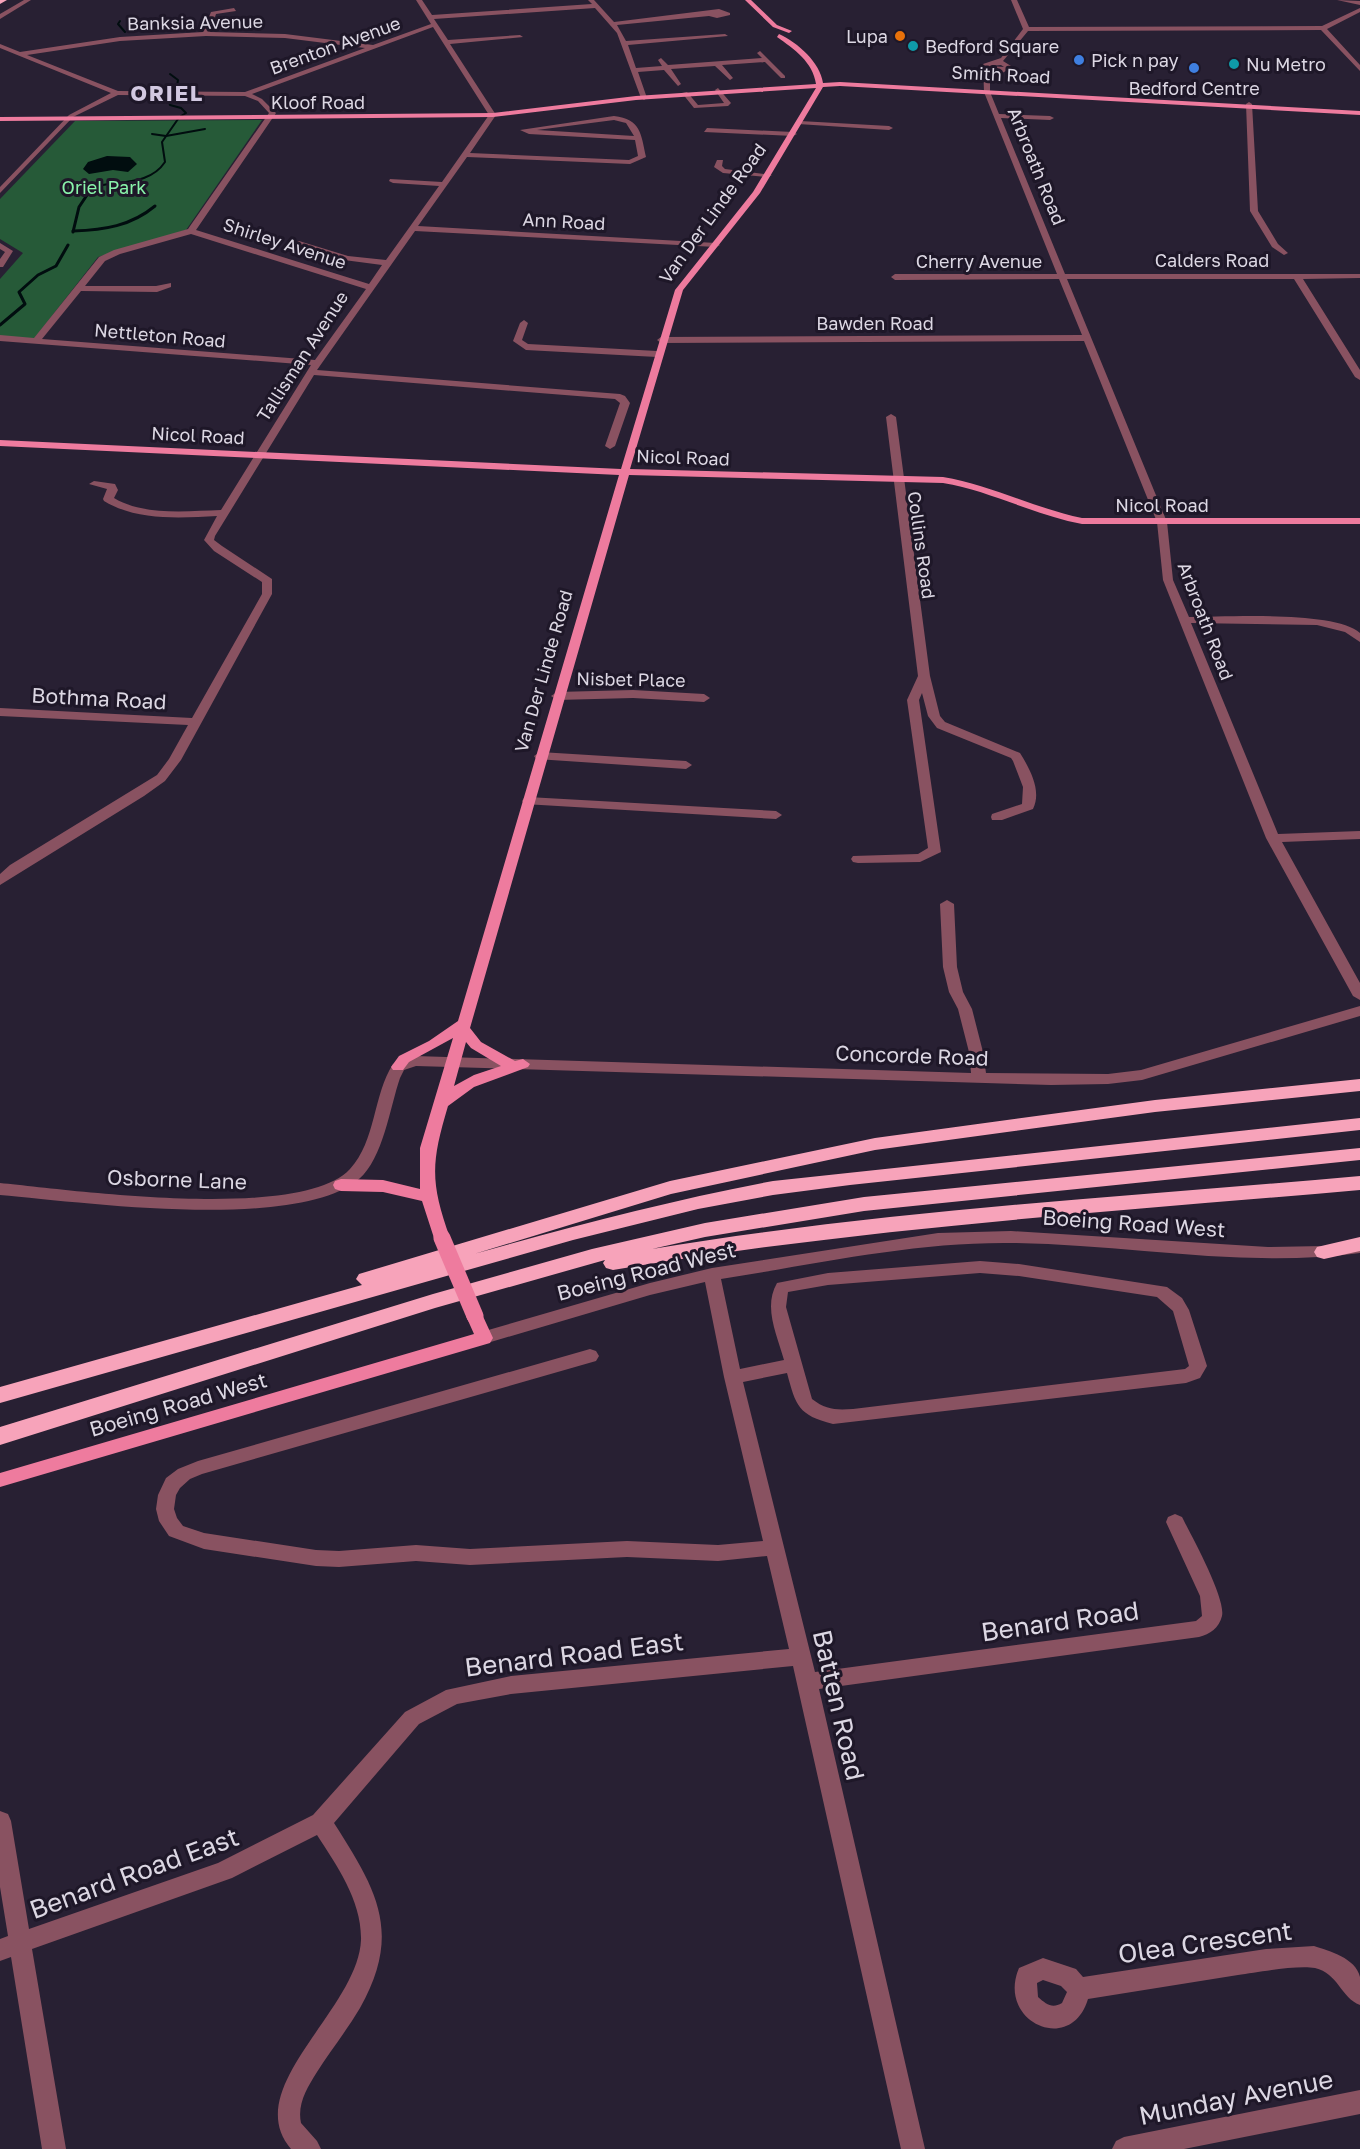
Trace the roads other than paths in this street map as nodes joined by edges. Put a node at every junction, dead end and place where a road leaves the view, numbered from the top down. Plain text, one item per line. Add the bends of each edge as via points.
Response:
1 (28, 0) edge
2 (419, 0) edge
3 (742, 0) edge
4 (748, 0) edge
5 (1014, 0) edge
6 (1340, 0) edge
7 (593, 3) edge
8 (1360, 3) edge
9 (234, 10) dead end
10 (1360, 10) edge
11 (710, 14) dead end
12 (0, 17) edge
13 (430, 17) junction
14 (614, 24) junction
15 (434, 25) junction
16 (1323, 28) junction
17 (1026, 29) junction
18 (790, 33) junction
19 (206, 34) junction
20 (777, 34) junction
21 (725, 36) dead end
22 (520, 37) dead end
23 (445, 42) junction
24 (624, 43) junction
25 (0, 46) edge
26 (372, 47) junction
27 (759, 53) dead end
28 (19, 54) junction
29 (803, 54) junction
30 (659, 58) dead end
31 (766, 60) junction
32 (717, 64) junction
33 (1003, 64) junction
34 (666, 67) junction
35 (1360, 69) edge
36 (633, 70) junction
37 (783, 77) dead end
38 (730, 78) dead end
39 (988, 79) junction
40 (819, 82) junction
41 (678, 84) dead end
42 (797, 85) junction
43 (987, 90) junction
44 (719, 91) junction
45 (117, 93) junction
46 (246, 94) junction
47 (686, 94) junction
48 (641, 98) junction
49 (1249, 105) junction
50 (1360, 111) edge
51 (493, 115) junction
52 (997, 116) junction
53 (272, 117) junction
54 (70, 118) junction
55 (1050, 118) dead end
56 (0, 119) edge
57 (800, 123) junction
58 (889, 128) dead end
59 (707, 130) dead end
60 (793, 134) junction
61 (637, 138) junction
62 (464, 155) junction
63 (720, 162) dead end
64 (768, 175) junction
65 (393, 181) dead end
66 (444, 184) junction
67 (0, 191) edge
68 (411, 228) junction
69 (191, 231) junction
70 (299, 243) dead end
71 (0, 244) edge
72 (716, 245) junction
73 (1284, 253) dead end
74 (386, 263) junction
75 (0, 265) edge
76 (1297, 276) junction
77 (1360, 276) edge
78 (896, 277) dead end
79 (1063, 277) junction
80 (168, 285) dead end
81 (369, 287) junction
82 (79, 288) junction
83 (524, 324) dead end
84 (0, 338) edge
85 (1088, 338) junction
86 (662, 340) junction
87 (36, 341) junction
88 (657, 354) junction
89 (314, 368) junction
90 (1360, 377) edge
91 (891, 417) dead end
92 (0, 443) edge
93 (610, 446) dead end
94 (260, 454) junction
95 (625, 472) junction
96 (897, 478) junction
97 (94, 484) dead end
98 (224, 513) junction
99 (1360, 521) edge
100 (1162, 522) junction
101 (1184, 620) junction
102 (1360, 639) edge
103 (924, 676) junction
104 (558, 696) junction
105 (704, 698) dead end
106 (0, 712) edge
107 (197, 722) junction
108 (540, 756) junction
109 (686, 765) dead end
110 (528, 801) junction
111 (776, 815) dead end
112 (997, 817) dead end
113 (1360, 835) edge
114 (1274, 838) junction
115 (858, 859) dead end
116 (0, 881) edge
117 (947, 904) dead end
118 (1360, 996) edge
119 (1360, 1011) edge
120 (464, 1026) junction
121 (454, 1062) junction
122 (516, 1064) junction
123 (398, 1068) junction
124 (979, 1078) junction
125 (1360, 1083) edge
126 (439, 1107) junction
127 (1360, 1124) edge
128 (1360, 1154) edge
129 (1360, 1183) edge
130 (341, 1185) junction
131 (0, 1189) edge
132 (1360, 1191) edge
133 (1260, 1193) junction
134 (428, 1197) junction
135 (1360, 1246) edge
136 (1324, 1252) joint
137 (712, 1274) junction
138 (434, 1301) junction
139 (484, 1338) junction
140 (169, 1347) junction
141 (591, 1356) dead end
142 (795, 1365) junction
143 (733, 1377) junction
144 (0, 1395) edge
145 (0, 1436) edge
146 (0, 1480) edge
147 (1175, 1522) dead end
148 (774, 1548) junction
149 (800, 1657) junction
150 (807, 1682) junction
151 (0, 1821) edge
152 (321, 1822) junction
153 (11, 1947) edge
154 (1079, 1989) dead end
155 (1360, 1994) edge
156 (1360, 2102) edge
157 (54, 2149) edge
158 (309, 2149) edge
159 (913, 2149) edge
160 (1124, 2149) edge

1 - 12 street
2 - 13 street
3 - 20 main road
4 - 18 main road via 775,26
5 - 17 street
6 - 8 street
7 - 13 street
7 - 14 street
9 - 19 street via 213,13
10 - 16 street
11 - 14 street
13 - 15 street
14 - 24 street
15 - 23 street
15 - 26 street, Brenton Avenue
16 - 17 street
16 - 35 street
17 - 33 street
18 - 20 main road
18 - 29 main road via 790,39
19 - 26 street, Banksia Avenue via 280,36
19 - 28 street, Banksia Avenue via 120,39
20 - 29 main road
21 - 24 street
22 - 23 street
23 - 51 street
24 - 36 street
25 - 28 street
26 - 46 street, Brenton Avenue
27 - 31 street
28 - 45 street
29 - 40 main road
30 - 34 street
31 - 32 street
31 - 37 street
32 - 34 street
32 - 38 street
33 - 39 street
33 - 39 street, Arbroath Road via 990,65
34 - 36 street
34 - 41 street
36 - 48 street
39 - 43 street, Arbroath Road
40 - 42 main road
40 - 42 main road
40 - 43 main road, Smith Road
40 - 43 main road, Smith Road via 868,81
40 - 57 main road, Van Der Linde Road
42 - 44 main road, Kloof Road
43 - 49 main road, Smith Road
43 - 52 street, Arbroath Road
44 - 47 main road, Kloof Road
44 - 47 street via 728,104 707,108 694,106
45 - 46 street
45 - 54 street
46 - 53 street via 260,100 273,113
47 - 48 main road, Kloof Road
48 - 51 main road, Kloof Road
49 - 50 main road, Smith Road
49 - 73 street via 1254,211
51 - 53 main road, Kloof Road
51 - 62 street, Tallisman Avenue
52 - 55 street
52 - 79 street, Arbroath Road
53 - 54 main road, Kloof Road
53 - 69 street
54 - 56 main road, Kloof Road
54 - 67 street
57 - 58 street
57 - 60 main road, Van Der Linde Road
59 - 60 street
60 - 64 main road, Van Der Linde Road
61 - 61 street via 544,130 623,118 632,122
61 - 62 street via 642,157 630,162
62 - 66 street, Tallisman Avenue
63 - 64 street via 718,167 723,171
64 - 72 main road, Van Der Linde Road
65 - 66 street
66 - 68 street, Tallisman Avenue
68 - 72 street, Ann Road
68 - 74 street, Tallisman Avenue
69 - 81 street, Shirley Avenue
69 - 82 street via 106,256
70 - 74 street via 347,258
71 - 75 street via 9,251
72 - 86 main road, Van Der Linde Road via 676,296
74 - 81 street, Tallisman Avenue
76 - 77 street, Calders Road
76 - 79 street, Calders Road
76 - 90 street
78 - 79 street, Cherry Avenue
79 - 85 street, Arbroath Road
80 - 82 street via 157,289
81 - 89 street, Tallisman Avenue
82 - 87 street
83 - 88 street via 517,341 526,347
84 - 87 street, Nettleton Road
85 - 86 street, Bawden Road
85 - 100 street, Arbroath Road
86 - 88 main road, Van Der Linde Road
87 - 89 street, Nettleton Road
88 - 95 main road, Van Der Linde Road
89 - 93 street, Nettleton Road via 617,396 625,403
89 - 94 street, Tallisman Avenue
91 - 96 street, Collins Road
92 - 94 main road, Nicol Road
94 - 95 main road, Nicol Road
94 - 98 street, Tallisman Avenue
95 - 96 main road, Nicol Road
95 - 104 main road, Van Der Linde Road
96 - 100 main road, Nicol Road via 966,483 1072,519
96 - 103 street, Collins Road
97 - 98 street via 111,486 108,499 123,507
98 - 107 street, Tallisman Avenue via 210,536 210,544 261,575 268,581 269,589
99 - 100 main road, Nicol Road
100 - 101 street, Arbroath Road via 1165,566
101 - 102 street via 1317,622 1349,629
101 - 114 street, Arbroath Road
103 - 112 street, Collins Road via 934,716 941,725 1011,753 1021,765 1030,801 1022,810
103 - 115 street via 913,700 934,852 920,858
104 - 105 street, Nisbet Place via 633,694
104 - 108 main road, Van Der Linde Road
106 - 107 street, Bothma Road
107 - 116 street, Tallisman Avenue via 176,759 153,784
108 - 109 street
108 - 110 main road, Van Der Linde Road
110 - 111 street
110 - 120 main road, Van Der Linde Road
113 - 114 street
114 - 118 street, Arbroath Road
117 - 124 street via 950,967 965,1009
119 - 124 street, Concorde Road via 1142,1075 1108,1079
120 - 121 main road, Van Der Linde Road
120 - 122 main road via 476,1045
120 - 123 main road via 404,1059
121 - 122 street, Concorde Road
121 - 123 street via 415,1061
121 - 126 main road, Van Der Linde Road
122 - 124 street, Concorde Road
122 - 126 main road via 454,1092
123 - 130 street, Osborne Lane via 368,1155
125 - 140 highway via 1074,1116 875,1144 762,1167 670,1188 468,1246
126 - 134 main road, Van Der Linde Road via 425,1169
127 - 140 highway via 773,1188 698,1202 573,1233
128 - 138 highway via 864,1204 781,1216 591,1256
129 - 133 highway
130 - 131 street, Osborne Lane via 299,1197 213,1204
130 - 134 main road via 383,1185
132 - 133 highway
133 - 138 highway via 864,1225 697,1248
134 - 139 main road, Van Der Linde Road, bridge
135 - 136 highway
136 - 137 street, Boeing Road West via 1218,1252 963,1237
137 - 139 street, Boeing Road West
137 - 143 street, Batten Road
138 - 145 highway
139 - 146 main road, Boeing Road West
140 - 144 highway
141 - 148 street via 198,1468 173,1483 165,1509 168,1521 176,1531 204,1541 339,1559 416,1553 470,1557 627,1549 718,1553
142 - 142 street via 804,1402 817,1413 833,1416 1186,1376 1194,1373 1198,1365 1181,1310 1161,1291 980,1267 828,1279 783,1287 778,1307
142 - 143 street
143 - 148 street, Batten Road
147 - 150 street, Benard Road via 1214,1609 1208,1625 1199,1629
148 - 149 street, Batten Road
149 - 150 street, Batten Road
149 - 152 street, Benard Road East via 511,1685 453,1696 412,1718
150 - 159 street, Batten Road
151 - 153 street
152 - 153 street, Benard Road East via 224,1871
152 - 158 street via 357,1881 368,1909 372,1939 369,1959 349,2005 292,2096 288,2115 292,2130
153 - 157 street
154 - 155 street, Olea Crescent via 1266,1960 1314,1957 1345,1973
156 - 160 street, Munday Avenue

